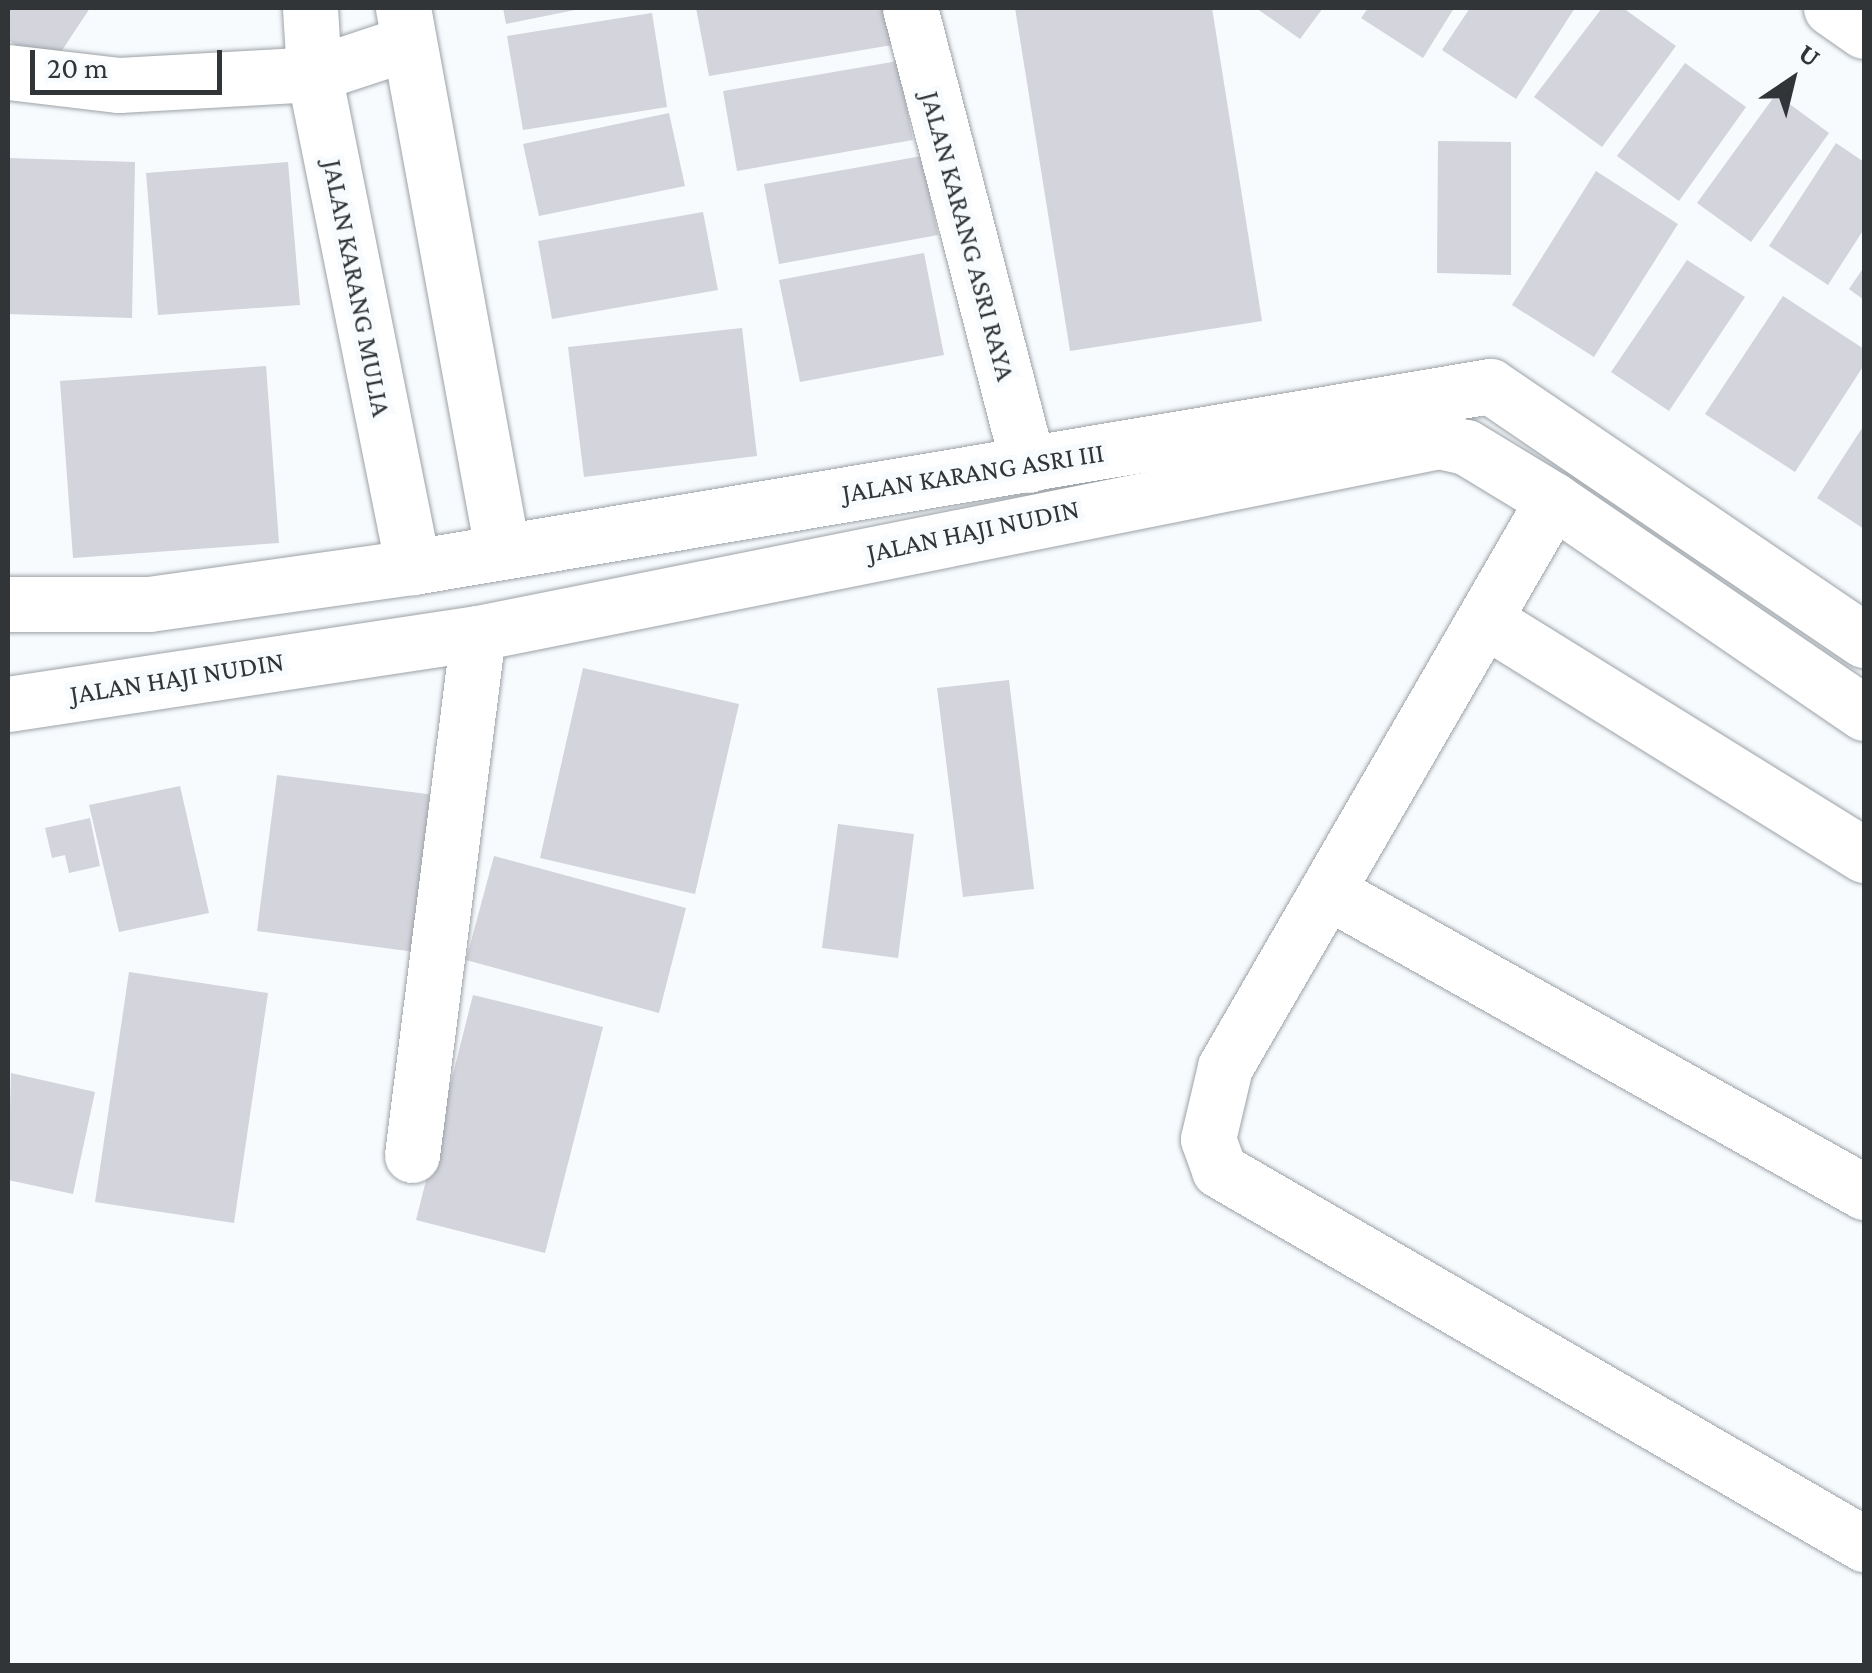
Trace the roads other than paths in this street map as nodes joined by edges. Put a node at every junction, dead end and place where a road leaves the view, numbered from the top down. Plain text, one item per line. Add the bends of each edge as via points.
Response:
1 (310, 8) edge
2 (910, 8) edge
3 (1831, 8) edge
4 (405, 25) edge
5 (1864, 31) edge
6 (8, 72) edge
7 (314, 74) junction
8 (1028, 464) junction
9 (1553, 500) junction
10 (502, 549) junction
11 (414, 566) junction
12 (8, 604) edge
13 (1485, 620) junction
14 (478, 633) junction
15 (1864, 640) edge
16 (8, 704) edge
17 (1864, 713) edge
18 (1864, 856) edge
19 (1327, 891) junction
20 (412, 1155) dead end
21 (1864, 1192) edge
22 (1864, 1544) edge

1 - 7 street, JALAN KARANG MULIA
2 - 8 street, JALAN KARANG ASRI RAYA
3 - 5 street
4 - 7 street
4 - 10 street
6 - 7 street via 119,85
7 - 11 street, JALAN KARANG MULIA
8 - 10 street, JALAN KARANG ASRI III
8 - 15 street, JALAN KARANG ASRI III via 1490,386
9 - 13 street
9 - 14 street, JALAN HAJI NUDIN via 1466,448 1438,441
9 - 17 street, JALAN HAJI NUDIN
10 - 11 street, JALAN KARANG ASRI III
11 - 12 street, JALAN KARANG ASRI III via 150,604
13 - 18 street
13 - 19 street
14 - 16 street, JALAN HAJI NUDIN
14 - 20 street
19 - 21 street
19 - 22 street via 1225,1068 1208,1139 1218,1170

